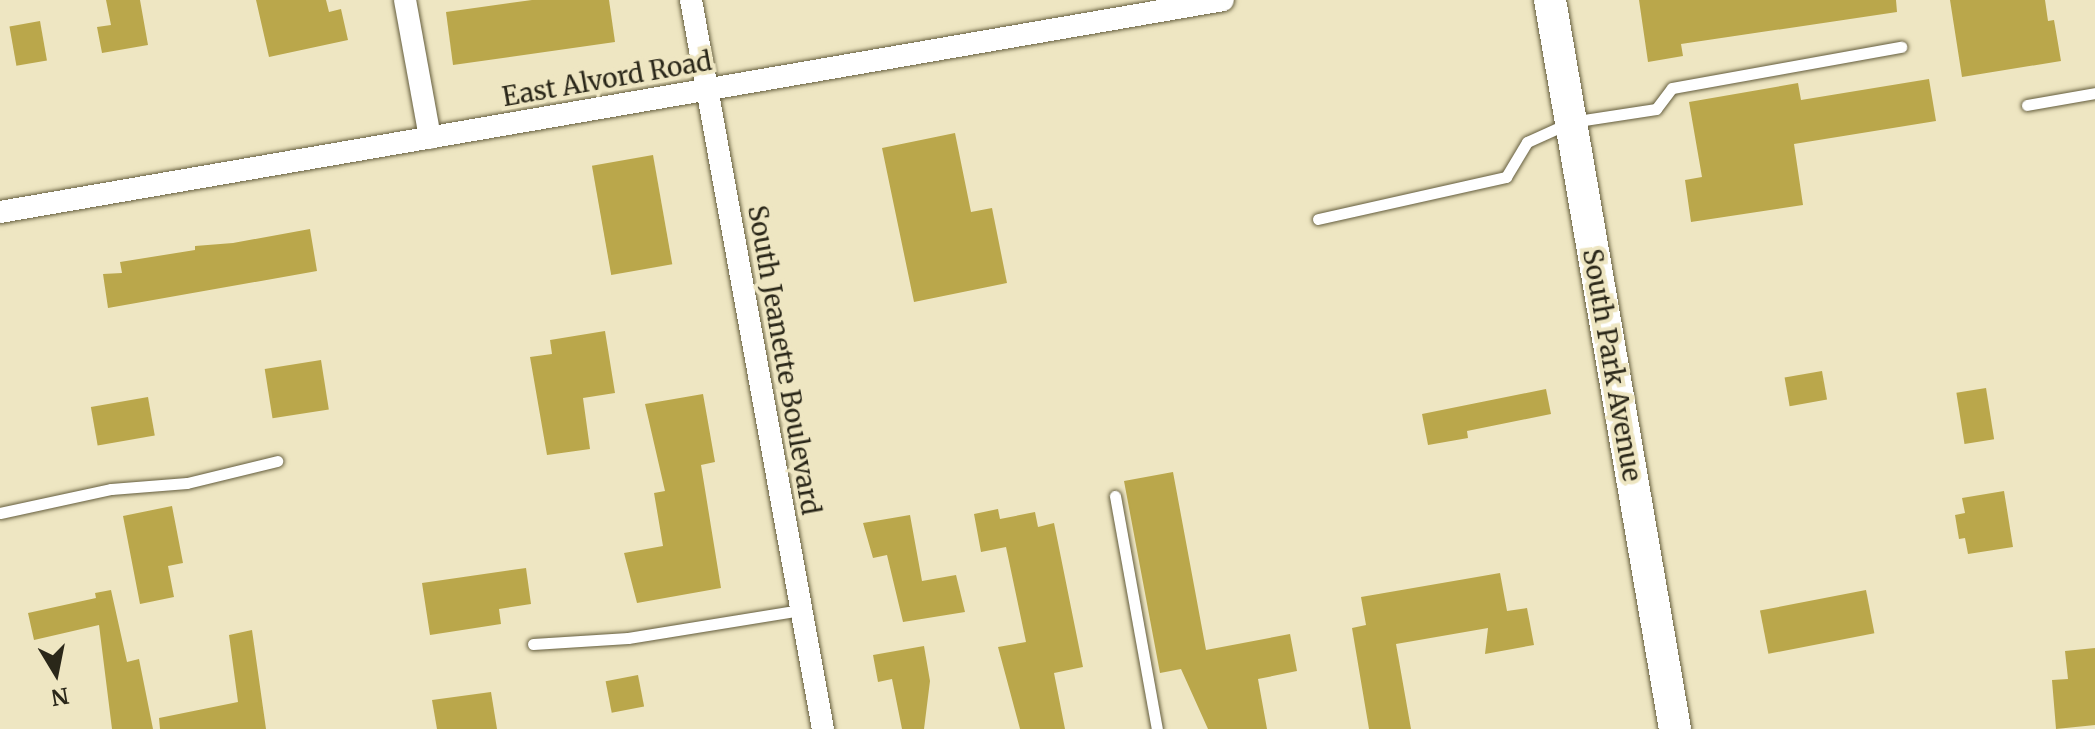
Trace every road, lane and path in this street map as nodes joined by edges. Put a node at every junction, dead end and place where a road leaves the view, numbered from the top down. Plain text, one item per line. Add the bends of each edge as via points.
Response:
1 (405, 0) edge
2 (691, 0) edge
3 (1223, 0) edge
4 (1550, 0) edge
5 (1901, 47) dead end
6 (707, 90) junction
7 (2095, 93) edge
8 (2027, 105) dead end
9 (1571, 122) junction
10 (430, 138) junction
11 (0, 212) edge
12 (1318, 219) dead end
13 (277, 461) dead end
14 (1115, 496) dead end
15 (0, 513) edge
16 (801, 610) junction
17 (533, 644) dead end
18 (823, 729) edge
19 (1157, 729) edge
20 (1675, 729) edge

1 - 10 street
2 - 6 street, South Jeanette Boulevard
3 - 6 street, East Alvord Road
4 - 9 main road, South Park Avenue
5 - 9 lane via 1672,88 1656,109
6 - 10 street, East Alvord Road
6 - 16 street, South Jeanette Boulevard
7 - 8 lane
9 - 12 lane via 1527,142 1506,177
9 - 20 main road, South Park Avenue
10 - 11 street, East Alvord Road
13 - 15 lane via 187,483 111,489
14 - 19 lane
16 - 17 lane via 628,638
16 - 18 street, South Jeanette Boulevard

